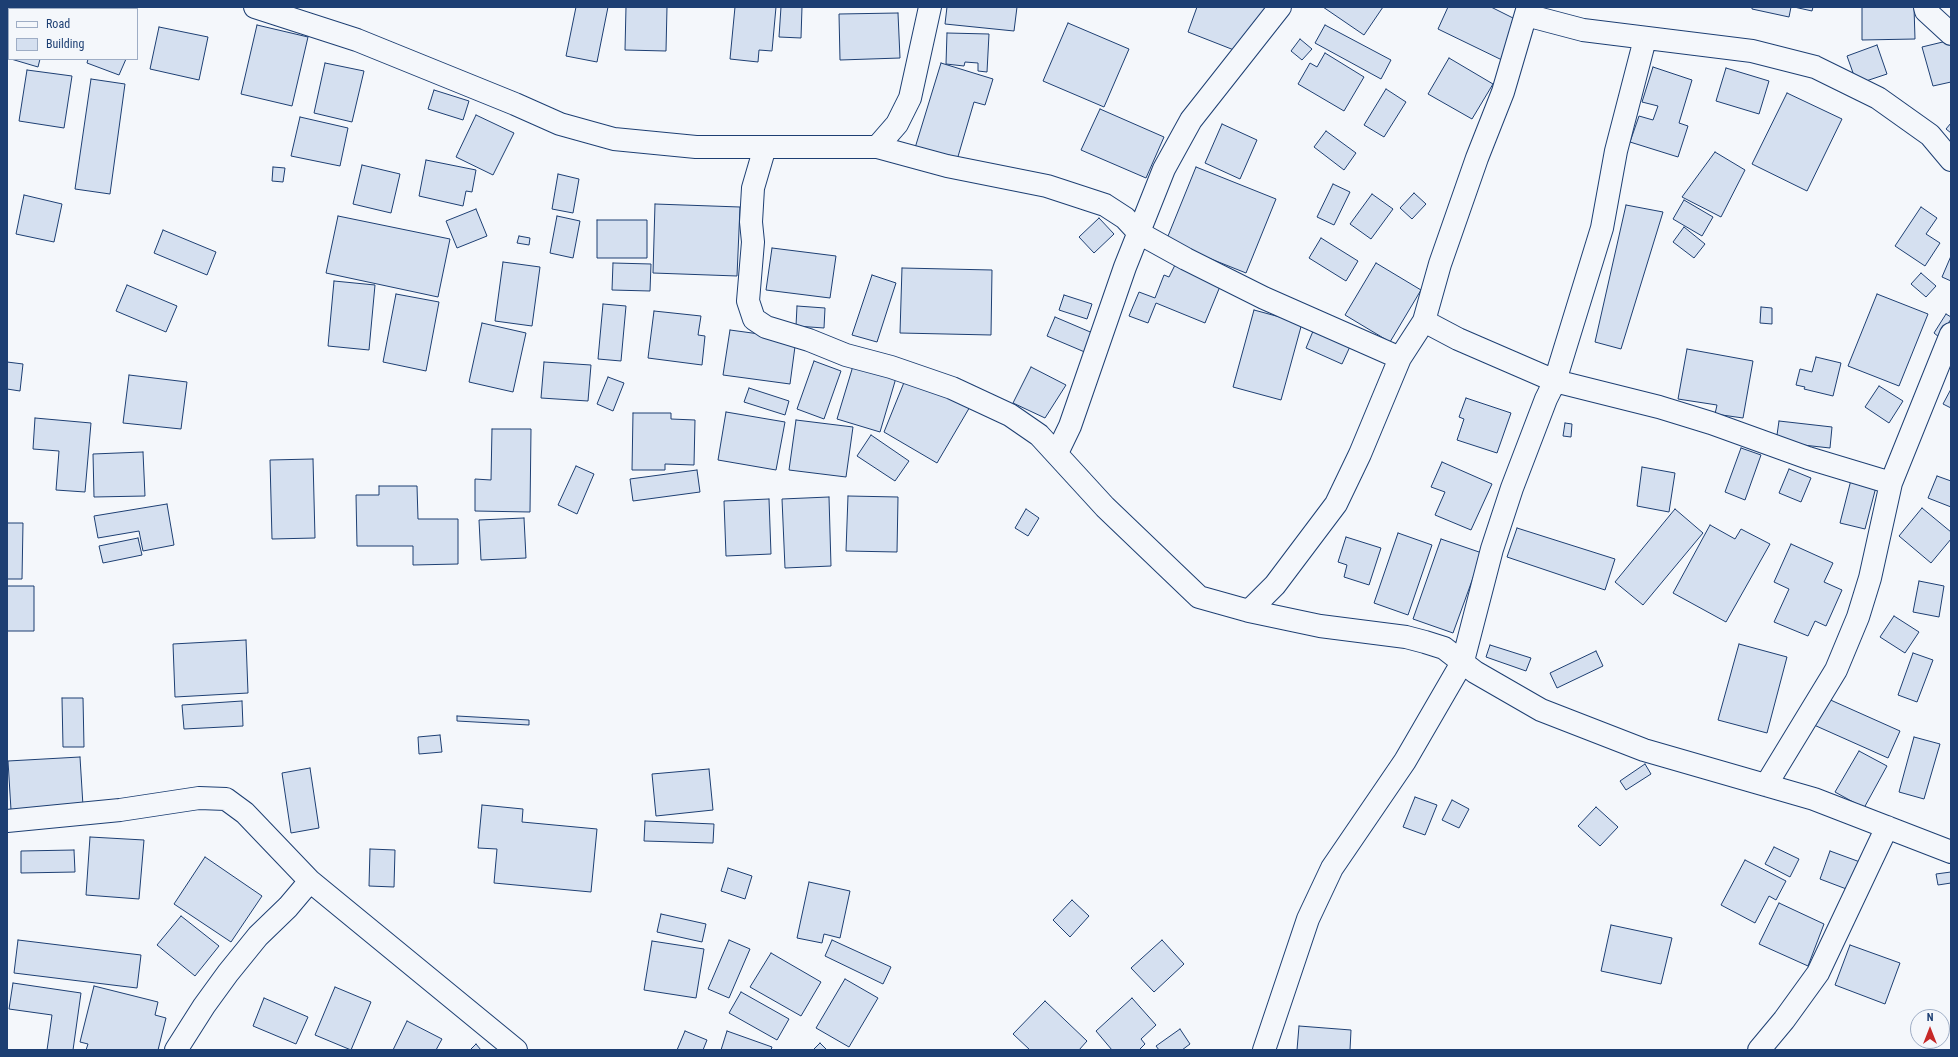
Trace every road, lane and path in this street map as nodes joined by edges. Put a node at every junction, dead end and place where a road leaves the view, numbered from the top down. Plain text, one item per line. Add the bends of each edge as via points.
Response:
1 (255, 7) edge
2 (930, 7) edge
3 (1280, 7) edge
4 (1925, 7) edge
5 (1527, 11) edge
6 (1951, 34) edge
7 (1645, 39) junction
8 (765, 147) junction
9 (877, 147) junction
10 (1951, 160) edge
11 (1139, 233) junction
12 (1424, 321) junction
13 (1951, 334) edge
14 (1400, 358) junction
15 (1555, 382) junction
16 (1057, 453) junction
17 (1892, 483) junction
18 (1249, 611) junction
19 (1463, 661) junction
20 (1766, 785) junction
21 (7, 821) edge
22 (1887, 827) junction
23 (1951, 852) edge
24 (310, 881) junction
25 (176, 1050) edge
26 (516, 1050) edge
27 (1264, 1050) edge
28 (1759, 1050) edge

1 - 8 street via 357,40 560,124 614,139 696,147
2 - 9 street via 910,98 897,124
3 - 11 street via 1191,120 1164,169
4 - 6 street
5 - 7 street via 1583,30
5 - 12 street via 1503,92 1440,264
7 - 10 street via 1752,51 1814,67 1878,98 1930,135
7 - 15 street via 1616,151 1602,228
8 - 9 street
8 - 16 street via 753,188 753,242 748,301 754,319 766,327 846,355 891,367 970,396 1010,415 1039,435
9 - 11 street via 947,166 1047,186 1098,202 1125,218
11 - 14 street via 1264,298
11 - 16 street via 1070,426
12 - 14 street
12 - 15 street
13 - 17 street
14 - 18 street via 1336,504 1275,585
15 - 17 street via 1658,407 1808,458
15 - 19 street via 1512,488 1492,549
16 - 18 street via 1105,507 1199,597
17 - 20 street via 1870,578 1858,617 1836,670
18 - 19 street via 1320,626 1406,637 1444,648
19 - 20 street via 1484,678 1540,710 1644,750
19 - 27 street via 1405,761 1332,868 1308,919
20 - 22 street via 1814,799
21 - 24 street via 120,810 199,798 226,799 245,813
22 - 23 street
22 - 28 street via 1818,974
24 - 25 street via 258,936 233,967
24 - 26 street

